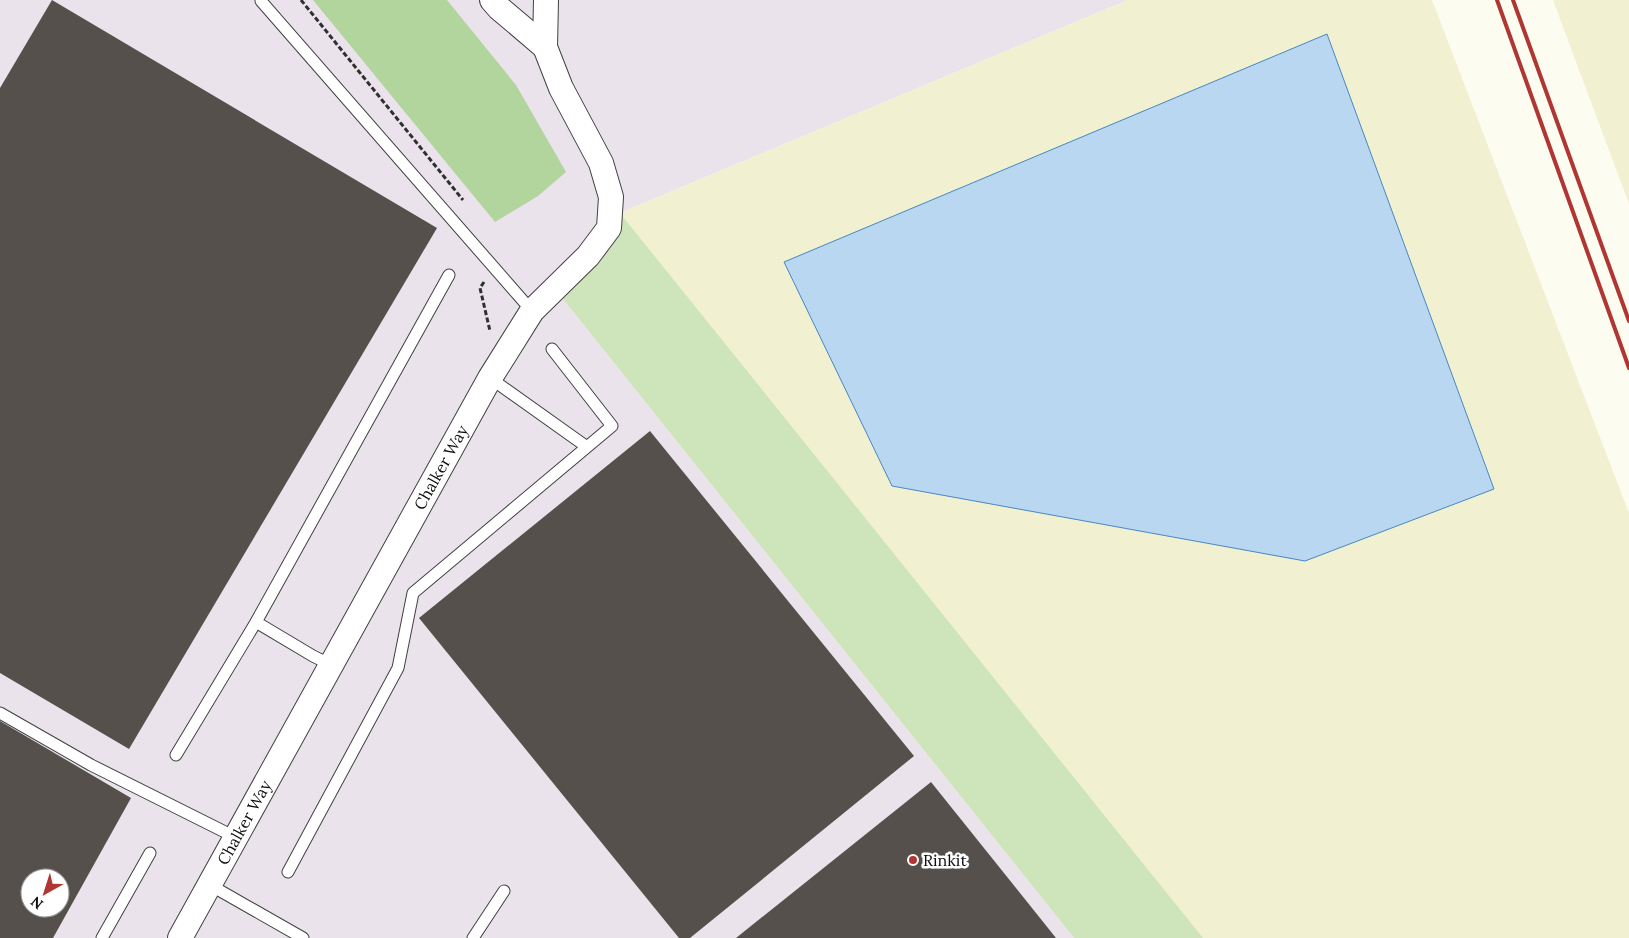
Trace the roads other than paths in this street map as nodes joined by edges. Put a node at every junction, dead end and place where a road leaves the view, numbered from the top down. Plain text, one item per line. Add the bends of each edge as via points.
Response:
1 (492, 0) edge
2 (546, 0) edge
3 (261, 1) edge
4 (545, 47) junction
5 (449, 276) dead end
6 (532, 311) junction
7 (552, 349) dead end
8 (490, 378) junction
9 (587, 447) junction
10 (256, 622) junction
11 (331, 665) junction
12 (0, 713) edge
13 (176, 755) dead end
14 (236, 838) junction
15 (150, 853) dead end
16 (288, 872) dead end
17 (210, 885) junction
18 (504, 891) dead end
19 (102, 938) edge
20 (180, 938) edge
21 (303, 938) edge
22 (473, 938) edge

1 - 4 street
2 - 4 street, Chalker Way
3 - 6 lane
4 - 6 street, Chalker Way via 561,88 601,164 611,197 609,228 588,256
5 - 10 lane
6 - 8 street, Chalker Way
7 - 9 lane via 612,426
8 - 9 lane
8 - 11 street, Chalker Way
9 - 16 lane via 413,593 398,668
10 - 11 lane
10 - 13 lane
11 - 14 street, Chalker Way
12 - 14 lane via 91,765
14 - 17 street, Chalker Way
15 - 19 lane
17 - 20 street, Chalker Way
17 - 21 lane
18 - 22 lane

